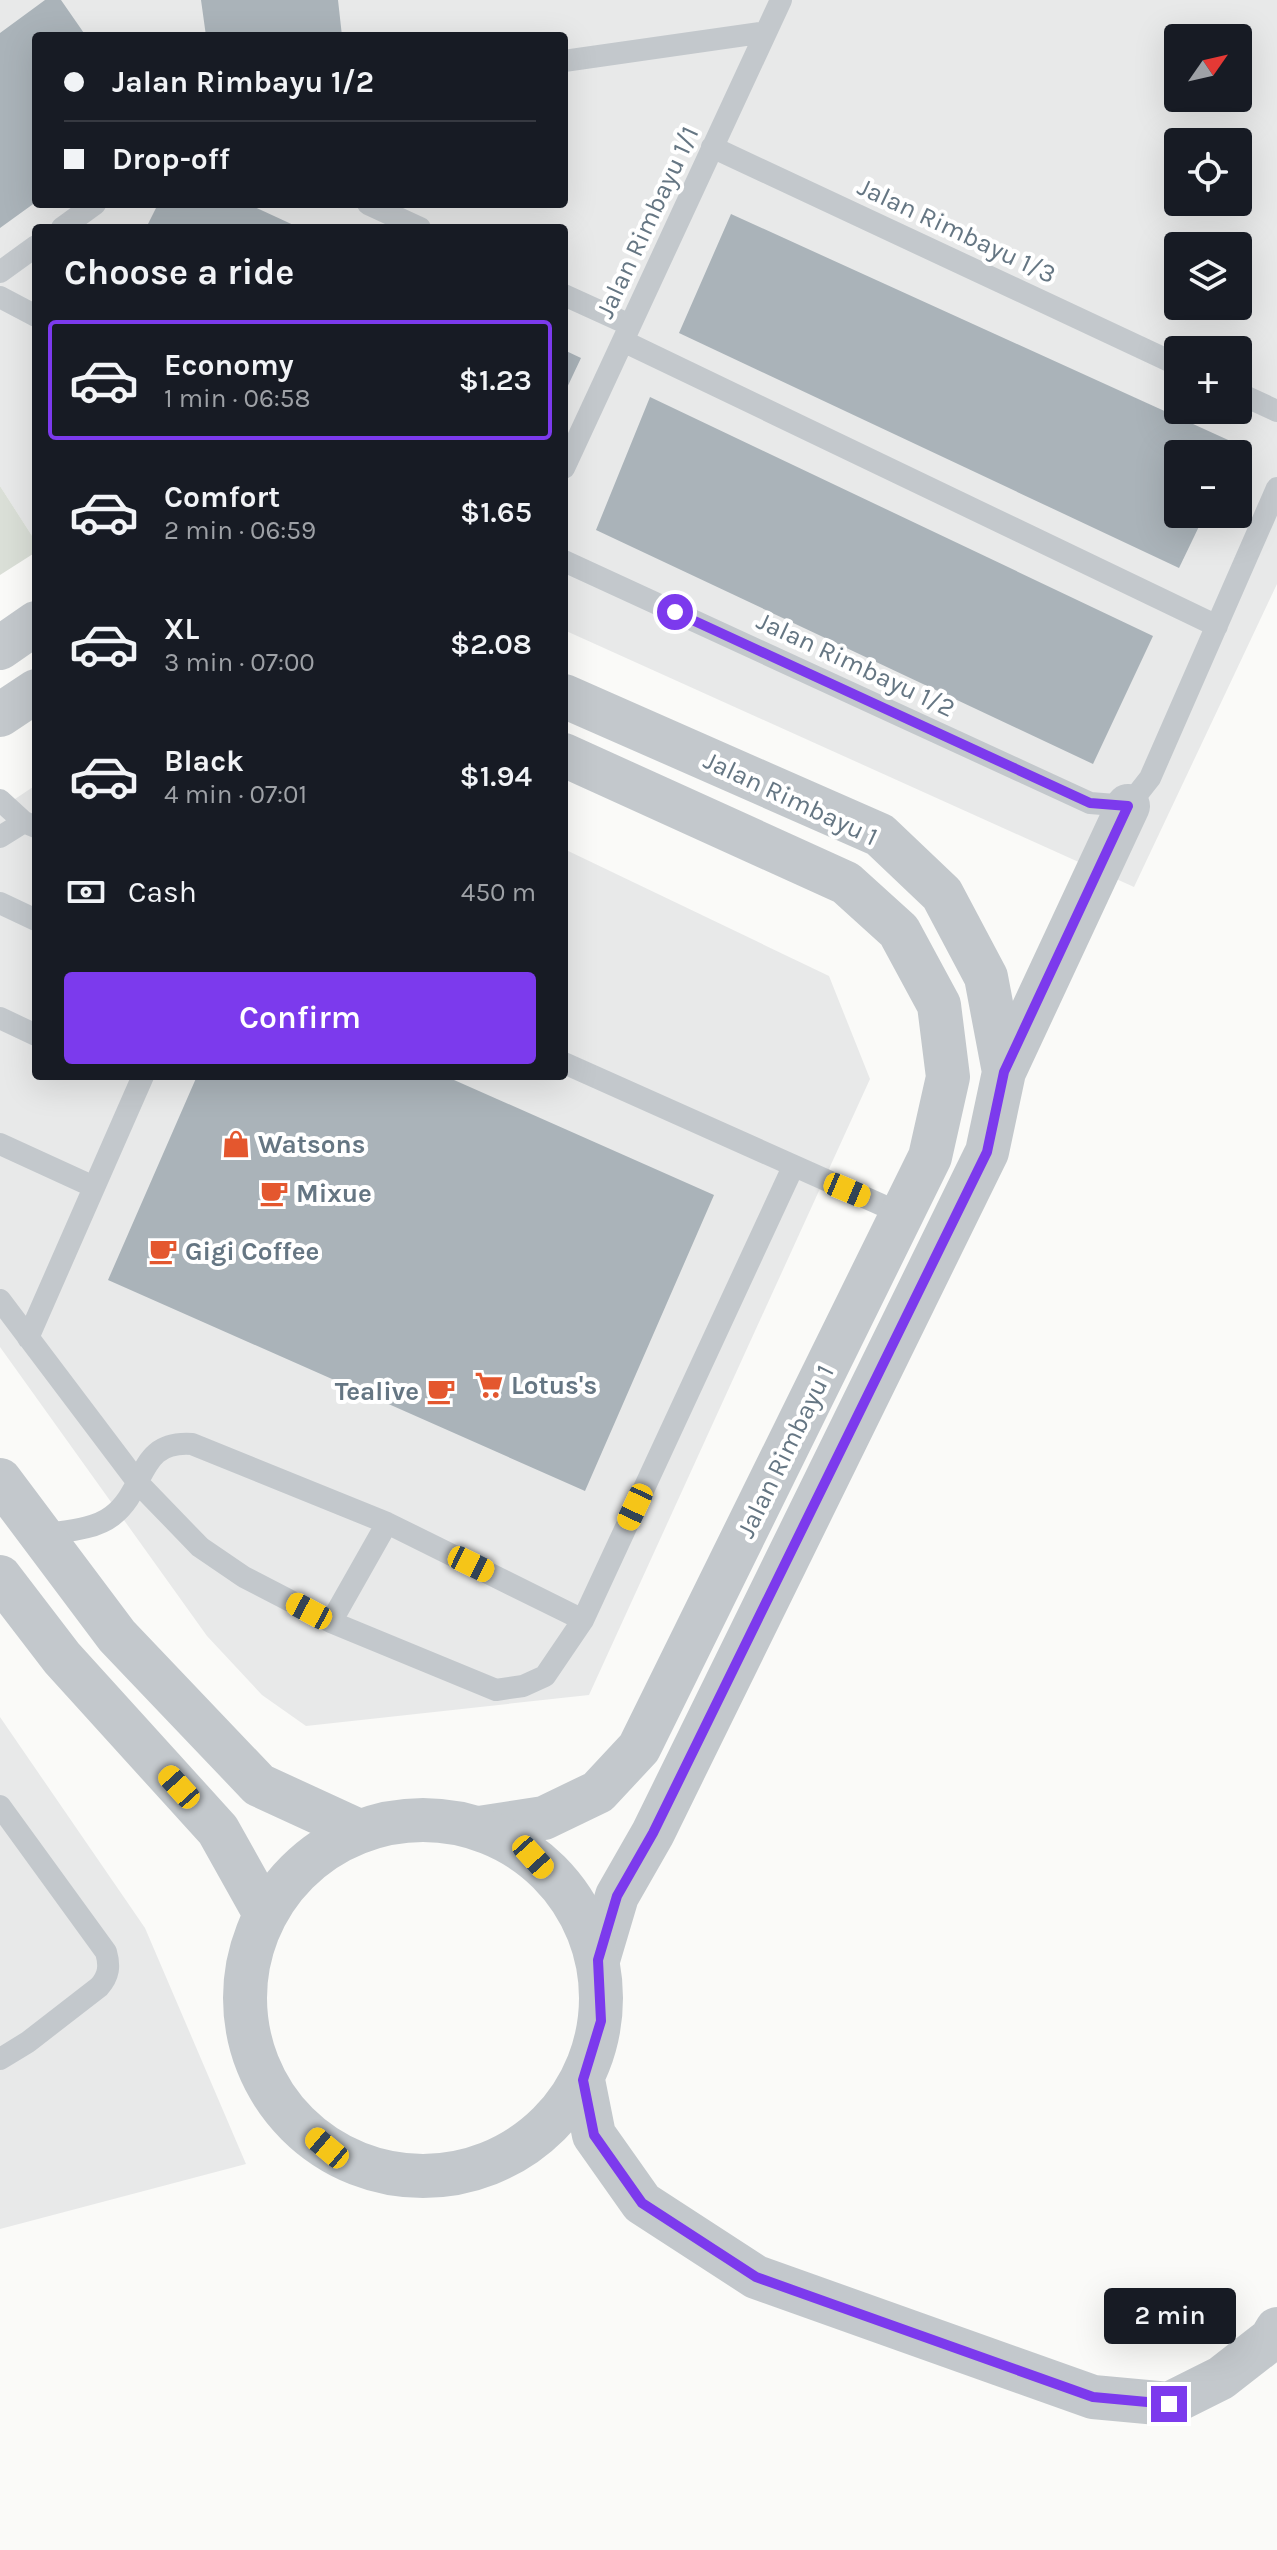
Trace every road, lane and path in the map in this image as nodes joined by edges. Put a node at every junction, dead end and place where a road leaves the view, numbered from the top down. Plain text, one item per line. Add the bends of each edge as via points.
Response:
1 (781, 0) edge
2 (766, 32) junction
3 (568, 60) edge
4 (712, 147) junction
5 (90, 208) edge
6 (377, 208) edge
7 (68, 224) edge
8 (411, 224) edge
9 (32, 249) edge
10 (0, 272) edge
11 (0, 297) edge
12 (568, 297) edge
13 (32, 314) edge
14 (626, 333) junction
15 (1164, 358) edge
16 (1252, 399) edge
17 (1277, 411) edge
18 (568, 459) edge
19 (1277, 488) edge
20 (568, 563) edge
21 (32, 626) edge
22 (1217, 626) junction
23 (0, 648) edge
24 (32, 694) edge
25 (568, 698) edge
26 (0, 715) edge
27 (568, 757) edge
28 (0, 800) edge
29 (1128, 806) junction
30 (30, 825) edge
31 (0, 837) edge
32 (0, 903) edge
33 (32, 918) edge
34 (0, 1018) edge
35 (32, 1033) edge
36 (568, 1065) edge
37 (1004, 1072) junction
38 (135, 1080) edge
39 (0, 1144) edge
40 (793, 1167) junction
41 (94, 1187) junction
42 (902, 1214) junction
43 (0, 1300) edge
44 (28, 1338) junction
45 (0, 1480) edge
46 (139, 1484) junction
47 (387, 1523) junction
48 (41, 1535) junction
49 (0, 1577) edge
50 (583, 1620) junction
51 (331, 1622) junction
52 (0, 1806) edge
53 (479, 1828) junction
54 (359, 1831) junction
55 (265, 1914) junction
56 (598, 1960) junction
57 (0, 2059) edge
58 (583, 2080) junction
59 (1277, 2329) edge

1 - 2 lane, Jalan Rimbayu 1/1
2 - 3 lane
2 - 4 lane, Jalan Rimbayu 1/1
4 - 14 lane, Jalan Rimbayu 1/1
4 - 15 lane, Jalan Rimbayu 1/3
5 - 7 lane
6 - 8 lane
9 - 10 lane
11 - 13 lane
12 - 14 lane
14 - 18 lane, Jalan Rimbayu 1/1
14 - 22 lane
16 - 17 lane
19 - 22 lane
20 - 29 lane, Jalan Rimbayu 1/2 via 1090,803
21 - 23 street
22 - 29 lane via 1150,778
24 - 26 street
25 - 37 street, Jalan Rimbayu 1 via 880,835 942,894 979,963
27 - 42 street, Jalan Rimbayu 1 via 846,883 899,931 939,1005 948,1077 930,1157
28 - 30 lane
29 - 37 street
30 - 31 lane
32 - 33 lane
34 - 35 lane
36 - 40 lane
37 - 56 street, Jalan Rimbayu 1 via 987,1152 653,1833 617,1896
38 - 41 lane
39 - 41 lane
40 - 42 lane
40 - 50 lane
41 - 44 lane
42 - 53 street, Jalan Rimbayu 1 via 639,1748 598,1792 584,1799 544,1818
43 - 44 lane
44 - 46 lane
45 - 48 street
46 - 47 lane via 147,1461 160,1448 192,1444
46 - 48 lane via 128,1502 99,1524
46 - 51 lane via 200,1547 244,1577
47 - 50 lane
47 - 51 lane
48 - 54 street via 117,1636 259,1785
49 - 55 street via 62,1658 218,1830
50 - 51 lane via 545,1676 496,1690
52 - 57 lane via 109,1962 107,1978 99,1987
53 - 54 street via 419,1819
53 - 56 street via 533,1857 574,1903
54 - 55 street via 321,1850 289,1878
55 - 58 street via 249,1955 245,1999 251,2042 275,2096 293,2120 327,2148 366,2168 409,2177 453,2175 501,2158 546,2129
56 - 58 street via 601,2021
58 - 59 street via 594,2135 642,2203 756,2277 1093,2397 1169,2404 1221,2378

